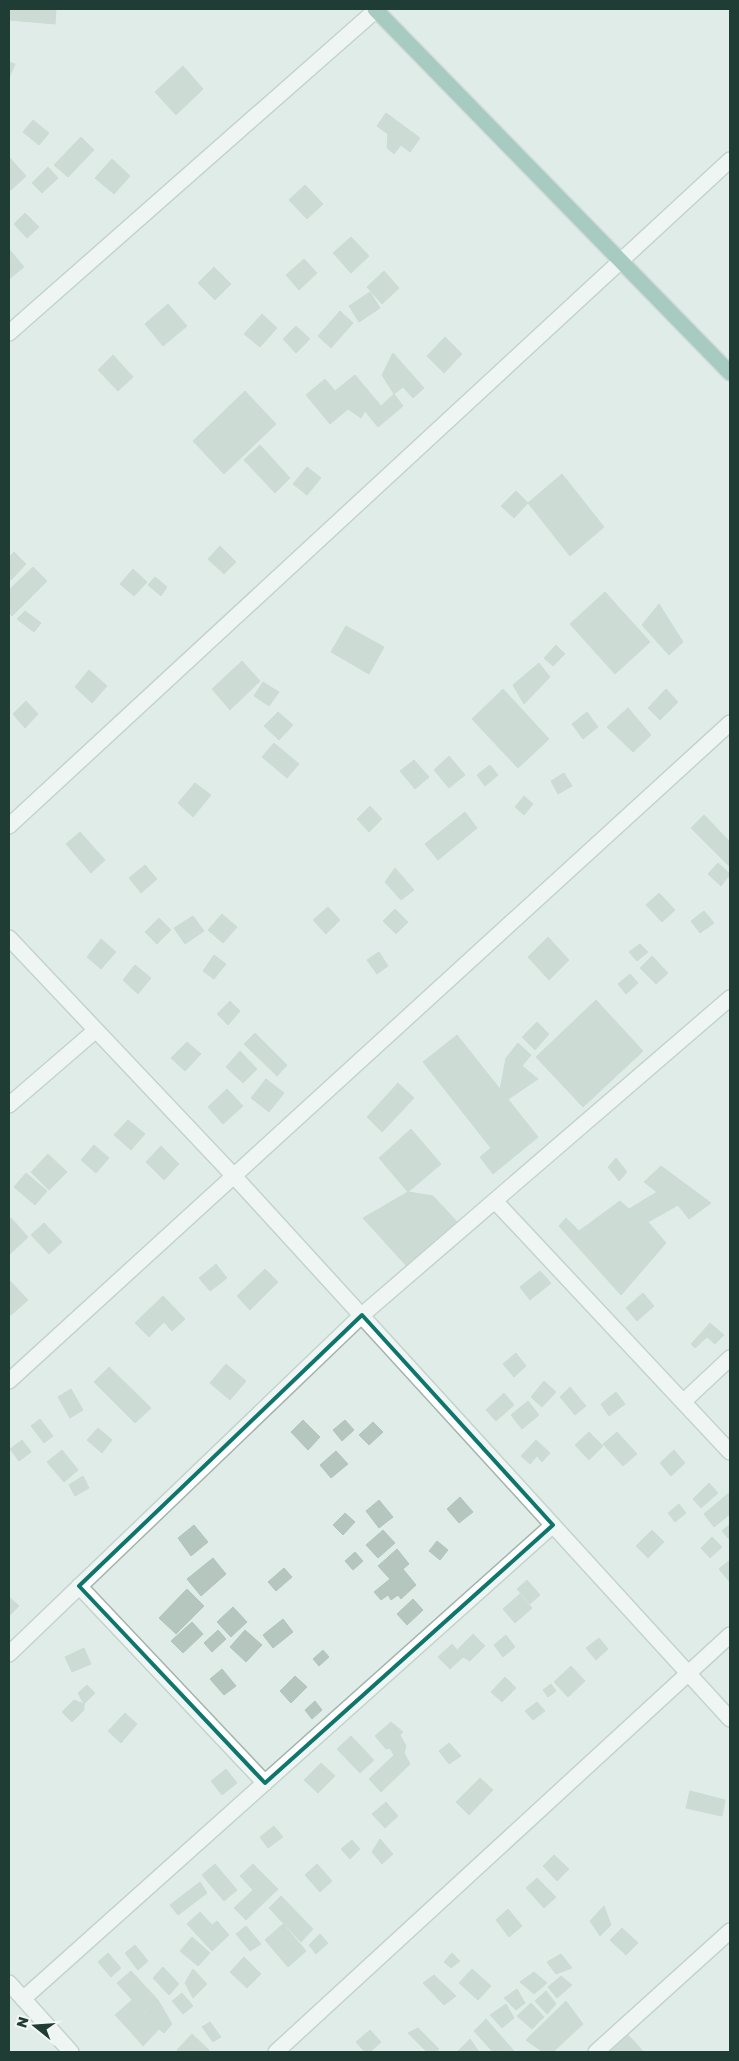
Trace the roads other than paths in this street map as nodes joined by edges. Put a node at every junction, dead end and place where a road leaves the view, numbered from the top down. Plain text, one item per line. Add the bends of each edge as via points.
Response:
1 (376, 9) edge
2 (730, 160) edge
3 (621, 261) junction
4 (9, 333) edge
5 (730, 373) edge
6 (730, 722) edge
7 (9, 826) edge
8 (9, 938) edge
9 (730, 998) edge
10 (96, 1030) junction
11 (9, 1105) edge
12 (234, 1176) junction
13 (495, 1200) junction
14 (362, 1315) junction
15 (730, 1358) edge
16 (9, 1381) edge
17 (683, 1402) junction
18 (730, 1452) edge
19 (554, 1525) junction
20 (79, 1586) junction
21 (730, 1635) edge
22 (9, 1654) edge
23 (689, 1673) junction
24 (730, 1719) edge
25 (264, 1783) junction
26 (730, 1931) edge
27 (9, 1983) edge
28 (23, 1999) junction
29 (71, 2052) edge
30 (276, 2052) edge
31 (596, 2052) edge

1 - 3 main road
1 - 4 street
2 - 3 street
3 - 5 main road
3 - 7 street
6 - 12 street
8 - 10 street
9 - 13 street
10 - 11 street
10 - 12 street
12 - 14 street
12 - 16 street
13 - 14 street
13 - 17 street
14 - 19 street
14 - 20 street
15 - 17 street
17 - 18 street
19 - 23 street
19 - 25 street
20 - 22 street
20 - 25 street
21 - 23 street
23 - 24 street
23 - 30 street
25 - 28 street
26 - 31 street
27 - 28 street
28 - 29 street

